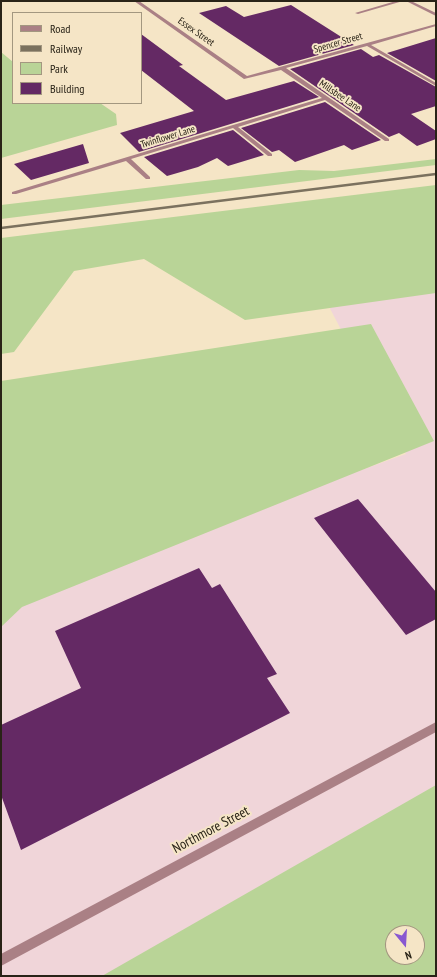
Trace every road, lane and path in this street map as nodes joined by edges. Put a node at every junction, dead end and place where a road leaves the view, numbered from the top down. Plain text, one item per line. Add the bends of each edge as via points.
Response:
1 (136, 1) edge
2 (401, 1) edge
3 (408, 1) edge
4 (357, 13) dead end
5 (436, 16) edge
6 (436, 25) edge
7 (367, 44) junction
8 (282, 68) junction
9 (246, 78) joint
10 (436, 85) edge
11 (327, 98) junction
12 (234, 126) junction
13 (387, 140) dead end
14 (270, 155) dead end
15 (127, 159) junction
16 (148, 178) dead end
17 (14, 193) dead end
18 (436, 727) edge
19 (1, 960) edge

1 - 9 street, Essex Street
2 - 4 street
3 - 5 street
6 - 7 street, Spencer Street
7 - 8 street, Spencer Street
7 - 10 street
8 - 9 street, Spencer Street
8 - 11 street, Millsbee Lane
11 - 12 street, Twinflower Lane
11 - 13 street, Millsbee Lane
12 - 14 street
12 - 15 street, Twinflower Lane
15 - 16 street
15 - 17 street, Twinflower Lane
18 - 19 street, Northmore Street

